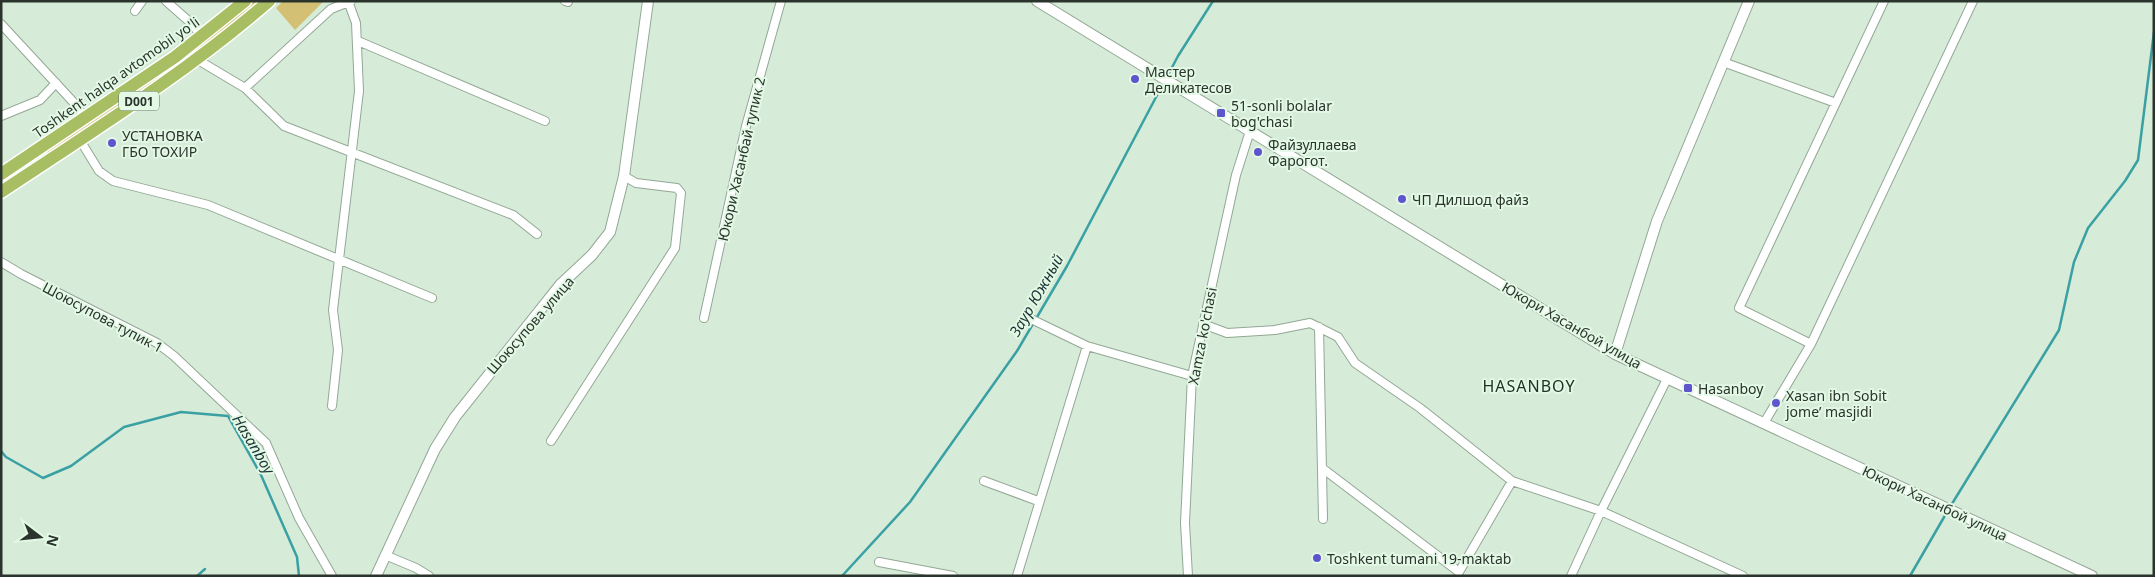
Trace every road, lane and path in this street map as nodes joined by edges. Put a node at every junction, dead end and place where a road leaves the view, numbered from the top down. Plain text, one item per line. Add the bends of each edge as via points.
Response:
1 (142, 1) edge
2 (166, 1) edge
3 (245, 1) edge
4 (270, 1) edge
5 (648, 1) edge
6 (781, 1) edge
7 (1037, 1) edge
8 (1749, 1) edge
9 (1884, 1) edge
10 (1973, 1) edge
11 (349, 2) edge
12 (135, 11) dead end
13 (1, 24) edge
14 (202, 37) junction
15 (358, 42) junction
16 (198, 60) junction
17 (1723, 62) junction
18 (56, 83) junction
19 (246, 88) junction
20 (1836, 103) junction
21 (1, 116) edge
22 (85, 118) junction
23 (545, 121) dead end
24 (1250, 131) junction
25 (80, 140) junction
26 (35, 152) junction
27 (353, 153) junction
28 (44, 164) junction
29 (1, 174) edge
30 (624, 176) junction
31 (1, 192) edge
32 (537, 234) dead end
33 (340, 260) junction
34 (1, 262) edge
35 (432, 298) dead end
36 (704, 318) dead end
37 (1029, 318) dead end
38 (1203, 324) junction
39 (1319, 327) junction
40 (1811, 344) junction
41 (1087, 346) junction
42 (1615, 354) junction
43 (1192, 376) junction
44 (1667, 379) junction
45 (332, 406) dead end
46 (1764, 424) junction
47 (551, 441) dead end
48 (1322, 468) junction
49 (984, 481) dead end
50 (1512, 481) junction
51 (1038, 502) junction
52 (1601, 511) junction
53 (1323, 519) dead end
54 (385, 555) junction
55 (879, 562) dead end
56 (332, 576) edge
57 (376, 576) edge
58 (429, 576) edge
59 (953, 576) edge
60 (1017, 576) edge
61 (1188, 576) edge
62 (1571, 576) edge
63 (1744, 576) edge
64 (2092, 576) edge

1 - 12 street
2 - 14 street
3 - 14 highway, Toshkent halqa avtomobil yo'li / D001
4 - 16 highway, D001
5 - 30 street, Шоюсупова улица
6 - 36 street, Юкори Хасанбай тупик 2 via 746,126
7 - 24 street, Юкори Хасанбой улица
8 - 17 street
9 - 20 street
10 - 40 street
11 - 15 street
11 - 19 street via 331,9
13 - 18 street
14 - 22 highway, Toshkent halqa avtomobil yo'li / D001
15 - 23 street
15 - 27 street via 360,91
16 - 19 street
16 - 25 highway, D001
17 - 20 street
17 - 42 street via 1657,221
18 - 21 street via 40,100
18 - 22 street
19 - 27 street via 284,126
20 - 40 street via 1739,308
22 - 26 highway, Toshkent halqa avtomobil yo'li / D001
24 - 38 street, Xamza ko'chasi via 1236,176
24 - 42 street, Юкори Хасанбой улица
25 - 28 highway, D001
25 - 33 street via 99,172 113,181 208,205
26 - 28 highway
26 - 29 highway, Toshkent halqa avtomobil yo'li / D001
27 - 32 street via 513,215
27 - 33 street
28 - 31 highway, D001
30 - 47 street via 636,183 677,188 681,193 674,248
30 - 54 street, Шоюсупова улица via 615,216 605,240 560,285 455,417 435,449
33 - 35 street
33 - 45 street via 333,310 338,350
34 - 56 street, Шоюсупова тупик 1 via 157,343 266,442 299,518
37 - 41 street
38 - 39 street via 1227,333 1275,330 1310,322
38 - 43 street, Xamza ko'chasi
39 - 48 street
39 - 50 street via 1338,337 1355,363 1420,408
40 - 46 street
41 - 43 street
41 - 51 street
42 - 44 street, Юкори Хасанбой улица
43 - 61 street, Xamza ko'chasi via 1185,523
44 - 46 street, Юкори Хасанбой улица
44 - 52 street
46 - 64 street, Юкори Хасанбой улица
48 - 50 street via 1459,572
48 - 53 street
49 - 51 street
50 - 52 street
51 - 60 street
52 - 62 street
52 - 63 street
54 - 57 street, Шоюсупова улица
54 - 58 street
55 - 59 street

